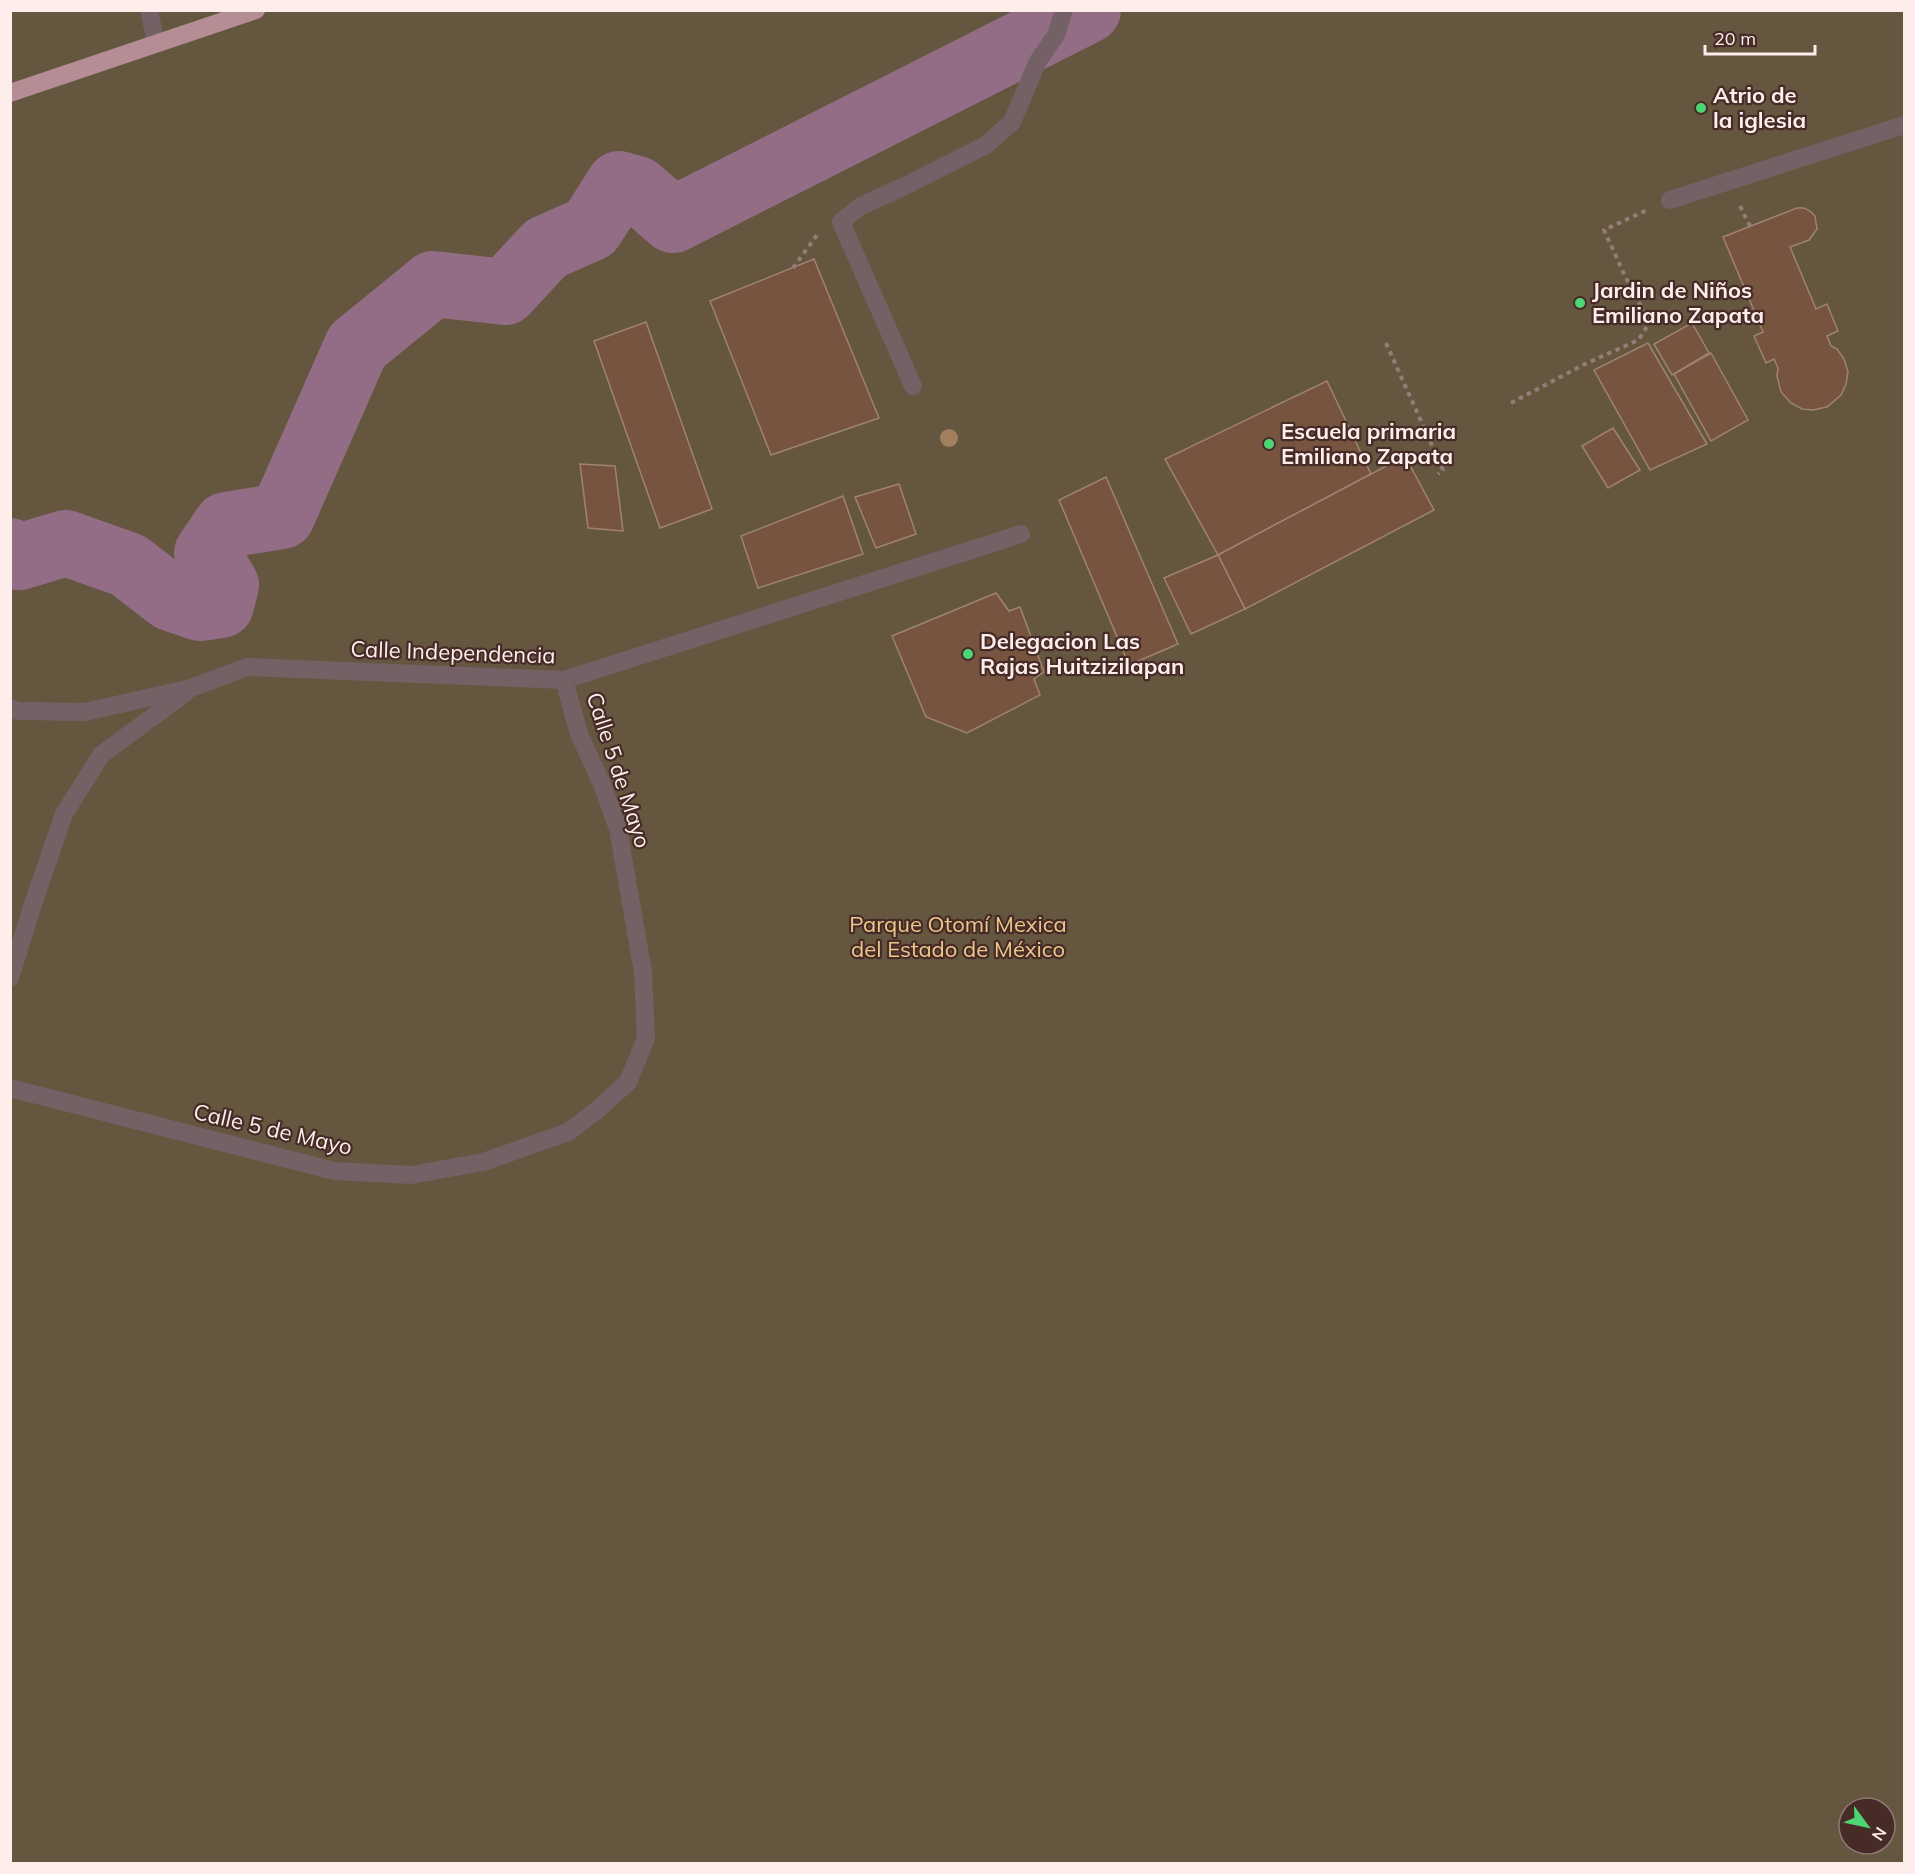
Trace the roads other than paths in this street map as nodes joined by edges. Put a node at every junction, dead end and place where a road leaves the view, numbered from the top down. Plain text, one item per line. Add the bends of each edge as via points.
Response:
1 (149, 10) edge
2 (256, 10) edge
3 (1064, 10) edge
4 (156, 43) junction
5 (10, 93) edge
6 (1905, 125) edge
7 (1670, 200) road end
8 (914, 386) dead end
9 (1022, 534) dead end
10 (564, 680) junction
11 (191, 688) junction
12 (10, 708) edge
13 (10, 978) edge
14 (10, 1088) edge

1 - 4 street
2 - 4 main road
3 - 8 street via 1056,36 1038,61 1012,122 986,145 861,206 841,222
4 - 5 main road
6 - 7 street
9 - 10 street, Calle Independencia
10 - 11 street, Calle Independencia via 247,667
10 - 14 street, Calle 5 de Mayo via 579,734 618,829 643,972 646,1038 628,1082 568,1132 483,1162 411,1175 334,1171
11 - 12 street, Calle Independencia via 85,712
11 - 13 street via 101,755 64,814

